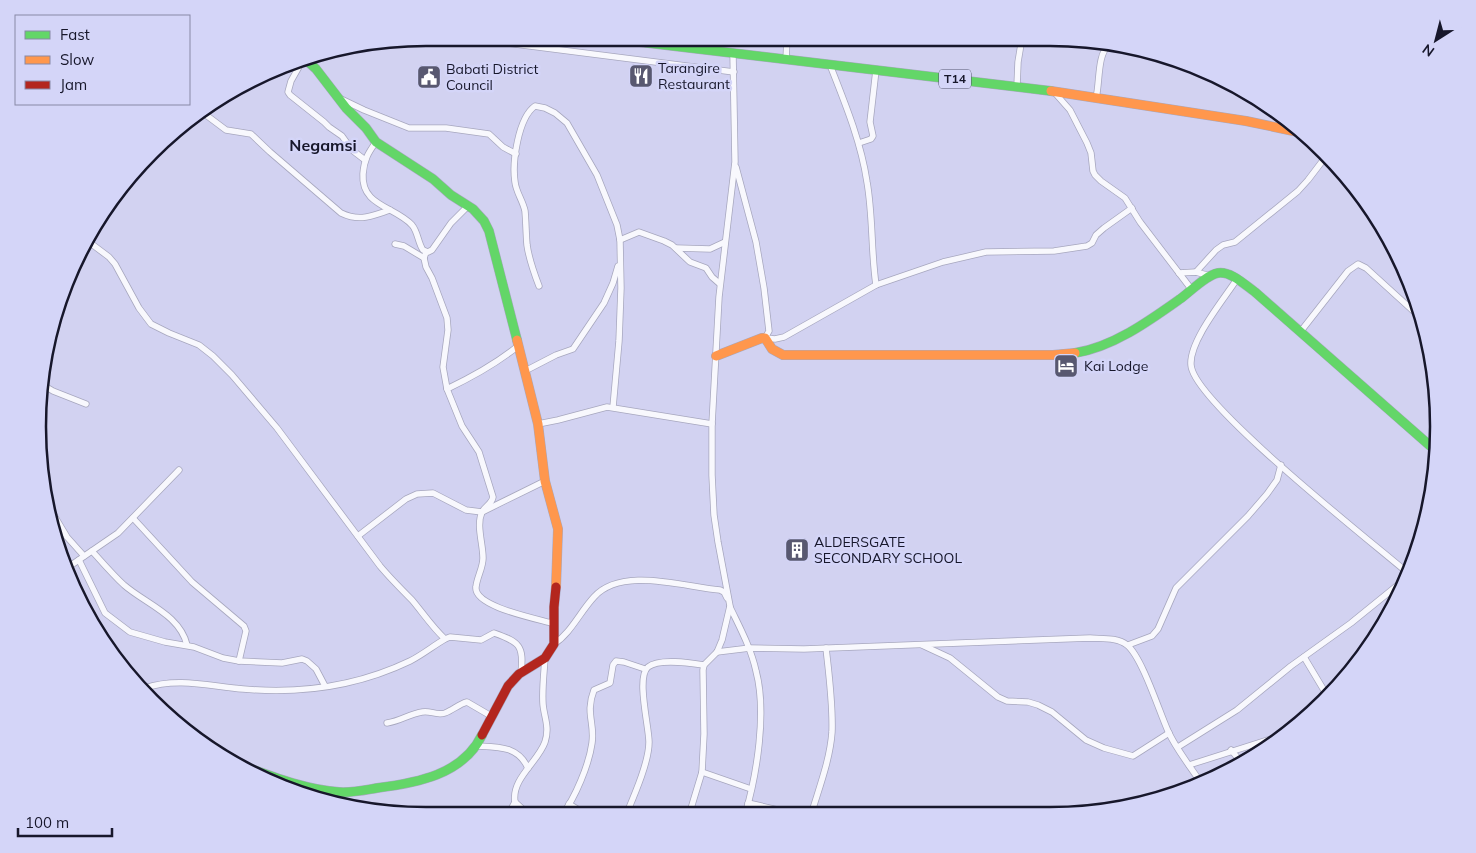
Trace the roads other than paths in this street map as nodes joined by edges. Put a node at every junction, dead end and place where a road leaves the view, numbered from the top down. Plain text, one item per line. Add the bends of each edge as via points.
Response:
1 (529, 46) edge
2 (670, 46) edge
3 (787, 46) edge
4 (1021, 46) edge
5 (1104, 51) edge
6 (733, 54) junction
7 (786, 60) junction
8 (311, 64) edge
9 (830, 65) junction
10 (298, 68) edge
11 (876, 70) junction
12 (734, 72) junction
13 (1017, 86) junction
14 (1053, 91) junction
15 (338, 97) junction
16 (1096, 98) junction
17 (207, 116) edge
18 (1286, 129) edge
19 (376, 142) junction
20 (859, 143) junction
21 (516, 154) junction
22 (364, 160) junction
23 (735, 162) junction
24 (1321, 162) edge
25 (468, 206) junction
26 (1132, 208) junction
27 (390, 210) junction
28 (620, 240) junction
29 (725, 242) junction
30 (395, 244) dead end
31 (92, 245) edge
32 (676, 248) junction
33 (425, 255) junction
34 (620, 260) junction
35 (1196, 272) junction
36 (1179, 273) junction
37 (1210, 276) junction
38 (1237, 279) junction
39 (720, 284) junction
40 (876, 285) junction
41 (539, 286) dead end
42 (1192, 290) junction
43 (1412, 309) edge
44 (1301, 330) junction
45 (764, 338) junction
46 (518, 346) junction
47 (716, 356) junction
48 (525, 371) junction
49 (49, 388) edge
50 (447, 388) junction
51 (86, 404) dead end
52 (614, 407) junction
53 (538, 424) junction
54 (712, 424) junction
55 (1429, 445) edge
56 (1281, 465) junction
57 (179, 470) dead end
58 (544, 482) junction
59 (482, 512) junction
60 (133, 518) junction
61 (58, 522) edge
62 (358, 536) junction
63 (92, 551) junction
64 (81, 558) junction
65 (72, 564) edge
66 (1402, 569) edge
67 (1392, 593) edge
68 (730, 606) junction
69 (555, 624) junction
70 (445, 639) junction
71 (554, 644) junction
72 (920, 644) junction
73 (187, 645) junction
74 (1128, 646) junction
75 (750, 648) junction
76 (826, 648) junction
77 (717, 652) junction
78 (1304, 657) junction
79 (545, 658) junction
80 (240, 661) junction
81 (704, 665) junction
82 (645, 669) junction
83 (521, 673) junction
84 (325, 686) junction
85 (150, 687) edge
86 (1323, 689) edge
87 (491, 716) junction
88 (387, 723) dead end
89 (1169, 733) junction
90 (1264, 740) edge
91 (477, 746) junction
92 (1178, 747) junction
93 (1231, 750) junction
94 (1237, 757) edge
95 (1189, 765) junction
96 (528, 768) junction
97 (702, 772) junction
98 (1197, 777) edge
99 (301, 786) edge
100 (751, 789) junction
101 (515, 802) junction
102 (748, 803) junction
103 (569, 804) junction
104 (512, 807) edge
105 (520, 807) edge
106 (567, 807) edge
107 (574, 807) edge
108 (629, 807) edge
109 (691, 807) edge
110 (747, 807) edge
111 (765, 807) edge
112 (813, 807) edge

1 - 12 street
2 - 6 main road, T14
3 - 7 street
4 - 13 street
5 - 16 street
6 - 7 main road, T14
6 - 12 street
7 - 9 main road, T14
8 - 15 main road
9 - 11 main road, T14
9 - 20 street
10 - 22 street via 291,81 290,95 337,132
11 - 13 main road, T14
11 - 20 street via 870,114 873,136
12 - 23 street
13 - 14 main road, T14
14 - 16 main road, T14
14 - 26 street via 1070,110 1087,143 1095,175 1123,196
15 - 19 main road
15 - 21 street via 408,128 446,128 489,134
16 - 18 main road, T14
17 - 27 street via 226,130 251,134 341,212 360,219
19 - 22 street
19 - 25 main road
20 - 40 street via 868,184
21 - 28 street via 524,120 530,110 534,106 556,113 567,124 597,174
21 - 41 street via 515,183 524,207 528,246
22 - 27 street via 366,194
23 - 29 street
23 - 45 street via 756,242 764,288 769,331
24 - 35 street via 1298,191 1235,242 1216,250
25 - 33 street
25 - 46 main road via 484,221 489,231
26 - 36 street
26 - 40 street via 1104,228 1087,246 1054,251 986,252 922,268
27 - 33 street via 412,225
28 - 32 street via 642,233
28 - 34 street
29 - 32 street via 710,249
29 - 39 street
30 - 33 street
31 - 62 street via 115,264 151,324 199,345 232,375 277,428
32 - 39 street via 686,260 706,268
33 - 50 street via 447,318 443,367
34 - 48 street via 604,303 572,349
34 - 52 street
35 - 36 street
35 - 37 street
36 - 42 street
37 - 38 main road via 1219,273
37 - 42 main road
38 - 44 main road
38 - 56 street via 1201,334 1193,351 1191,367 1212,399
39 - 47 street
40 - 45 street via 784,337
42 - 45 main road via 1105,344 1082,352 1053,355 783,355 772,350
43 - 44 street via 1358,264 1348,271
44 - 55 main road
45 - 47 main road
46 - 48 main road
46 - 50 street via 476,375
47 - 54 street
48 - 53 main road
49 - 51 street
50 - 59 street via 489,481 493,499
52 - 53 street
52 - 54 street
53 - 58 main road
54 - 68 street via 714,515
56 - 66 street
56 - 74 street via 1267,494 1176,588 1158,629 1152,636
57 - 60 street
58 - 59 street
58 - 69 main road via 558,530
59 - 62 street via 466,510 425,492 406,499
59 - 69 street via 483,564 476,587 477,595 498,608
60 - 63 street
60 - 80 street via 192,582 244,626 246,631
61 - 64 street
62 - 70 street
63 - 64 street
63 - 73 street via 124,584 173,621
64 - 65 street
64 - 73 street via 101,606 117,623 142,636
67 - 78 street
68 - 71 street via 720,590 655,580 625,581 608,585 595,595
68 - 75 street
68 - 77 street
69 - 71 main road
70 - 83 street via 481,640 494,633 504,636 520,647 523,658
70 - 84 street via 390,670 356,682
71 - 79 main road
72 - 74 street via 1090,638 1112,639
72 - 76 street
72 - 89 street via 950,658 998,697 1046,709 1086,740 1104,748 1134,756
73 - 80 street
74 - 89 street via 1139,661
75 - 76 street
75 - 77 street
75 - 100 street via 757,672 761,714
76 - 112 street via 832,734
77 - 81 street
78 - 86 street
78 - 92 street via 1237,710
79 - 83 main road
79 - 96 street via 543,706 547,722 546,740
80 - 84 street via 275,663 302,659 316,669
81 - 82 street via 667,662
81 - 97 street
82 - 103 street via 616,661 610,683 594,690 589,711 592,743
82 - 108 street via 642,684 649,743
83 - 87 main road via 508,686
84 - 85 street via 282,691 180,682
87 - 88 street via 467,702 444,713 421,712
87 - 91 main road
89 - 92 street
90 - 93 street
91 - 96 street via 506,748 518,753
91 - 99 main road via 460,762 431,778 357,791 328,791
92 - 95 street
93 - 94 street
93 - 95 street
95 - 98 street
96 - 101 street via 517,785
97 - 100 street
97 - 109 street
100 - 102 street
101 - 104 street
101 - 105 street
102 - 110 street
102 - 111 street
103 - 106 street
103 - 107 street

